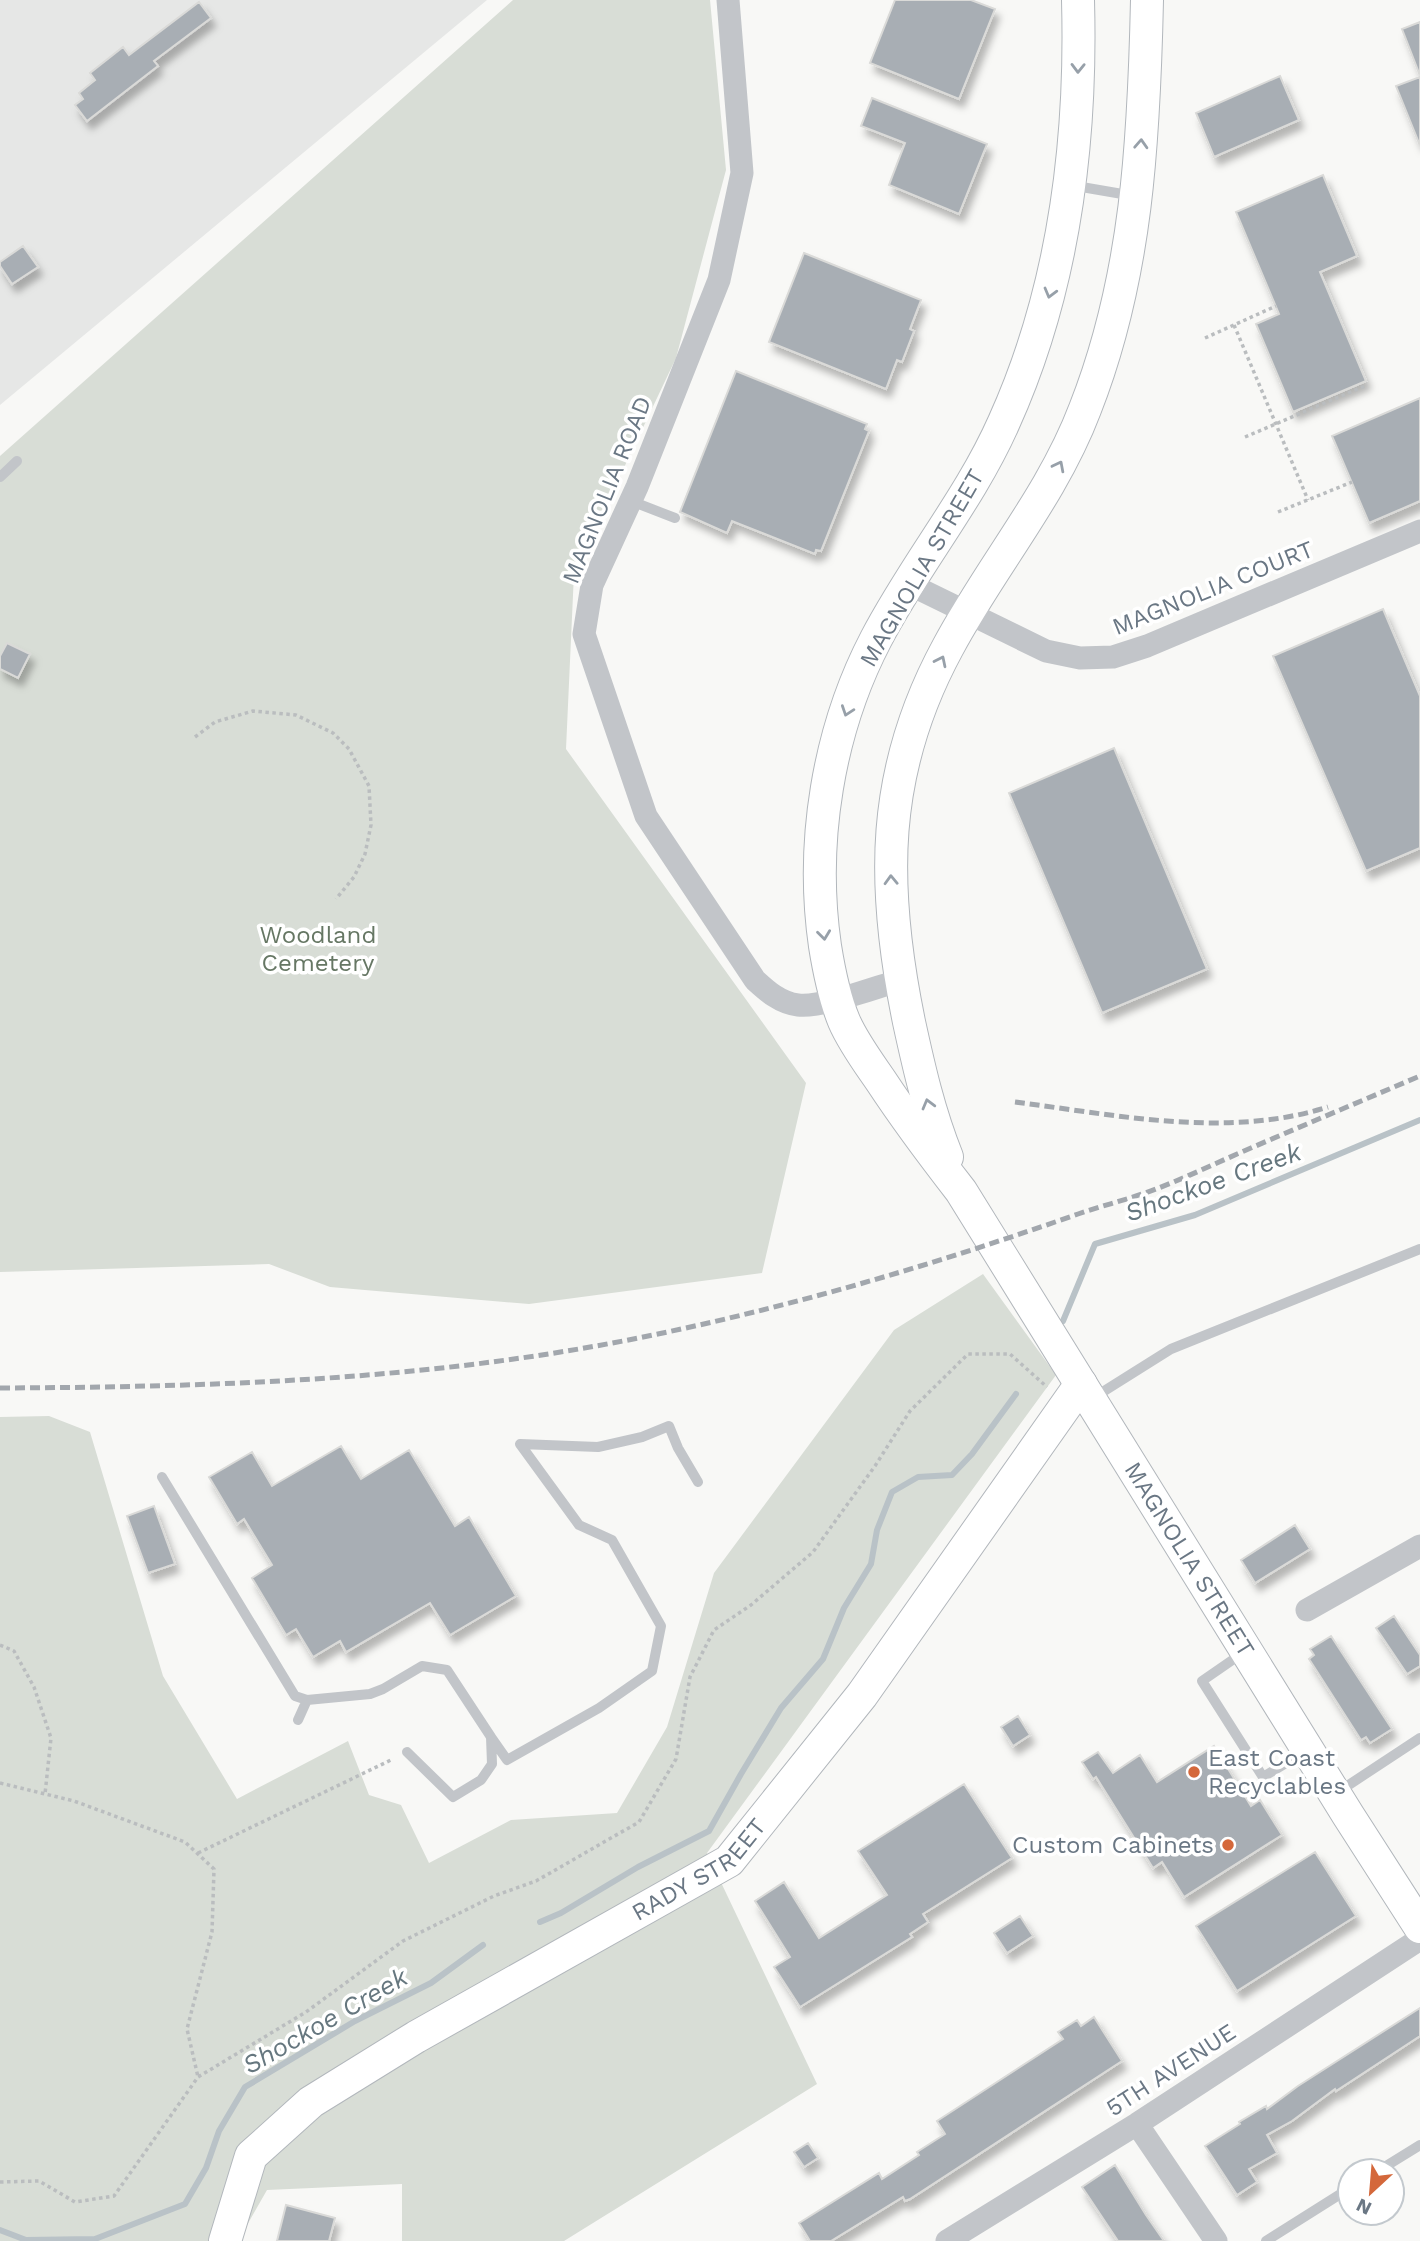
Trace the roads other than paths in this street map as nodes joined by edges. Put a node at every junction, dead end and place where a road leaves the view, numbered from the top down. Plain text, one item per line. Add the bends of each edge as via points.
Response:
1 (728, 0) edge
2 (1078, 0) edge
3 (1147, 0) edge
4 (1070, 185) junction
5 (1137, 196) junction
6 (17, 461) dead end
7 (0, 477) edge
8 (631, 501) junction
9 (675, 518) dead end
10 (1420, 531) edge
11 (909, 584) junction
12 (967, 613) junction
13 (901, 980) junction
14 (836, 999) junction
15 (961, 1191) junction
16 (1420, 1249) edge
17 (1079, 1396) junction
18 (162, 1477) dead end
19 (698, 1482) dead end
20 (1420, 1546) edge
21 (1307, 1610) dead end
22 (1247, 1651) junction
23 (307, 1700) junction
24 (298, 1720) dead end
25 (491, 1737) junction
26 (1420, 1738) edge
27 (1308, 1750) junction
28 (407, 1752) road end
29 (1335, 1794) junction
30 (1420, 1927) edge
31 (1420, 1939) edge
32 (1137, 2124) junction
33 (1420, 2145) edge
34 (1401, 2157) edge
35 (1336, 2198) edge
36 (225, 2241) edge
37 (947, 2241) edge
38 (1216, 2241) edge
39 (1266, 2241) edge

1 - 8 street, MAGNOLIA ROAD via 742,173 719,281
2 -> 4 main road, MAGNOLIA STREET
5 -> 3 main road, MAGNOLIA STREET
4 - 5 lane
4 -> 11 main road, MAGNOLIA STREET via 1052,287 1017,392 987,458
12 -> 5 main road, MAGNOLIA STREET via 1054,476 1084,412 1118,303
6 - 7 lane
8 - 9 lane
8 - 14 street, MAGNOLIA ROAD via 592,585 584,634 646,816 755,979 788,1003 809,1005
10 - 12 street, MAGNOLIA COURT via 1113,657 1080,658 1046,651
11 - 12 street, MAGNOLIA COURT
11 -> 14 main road, MAGNOLIA STREET via 860,674 829,776 820,886
13 -> 12 main road, MAGNOLIA STREET via 890,870 896,798 924,696
13 - 14 street, MAGNOLIA ROAD
15 -> 13 main road, MAGNOLIA STREET via 923,1088
14 - 15 main road, MAGNOLIA STREET via 853,1040
15 - 17 main road, MAGNOLIA STREET
16 - 17 lane via 1171,1349
17 - 22 main road, MAGNOLIA STREET
17 - 36 main road, RADY STREET via 862,1695 729,1861 416,2037 312,2102 251,2156
18 - 23 lane via 295,1696
19 - 25 lane via 669,1426 598,1447 520,1444 579,1525 612,1540 661,1626 652,1671 599,1708 506,1760
20 - 21 street
22 - 27 main road, MAGNOLIA STREET
22 - 27 lane via 1202,1681 1263,1777
23 - 24 lane
23 - 25 lane via 370,1694 422,1666 447,1670
25 - 28 lane via 492,1765 481,1780 453,1797
26 - 29 lane
27 - 29 main road, MAGNOLIA STREET
29 - 30 main road, MAGNOLIA STREET
31 - 32 street, 5TH AVENUE
32 - 37 street, 5TH AVENUE
32 - 38 street
33 - 34 lane
35 - 39 lane

